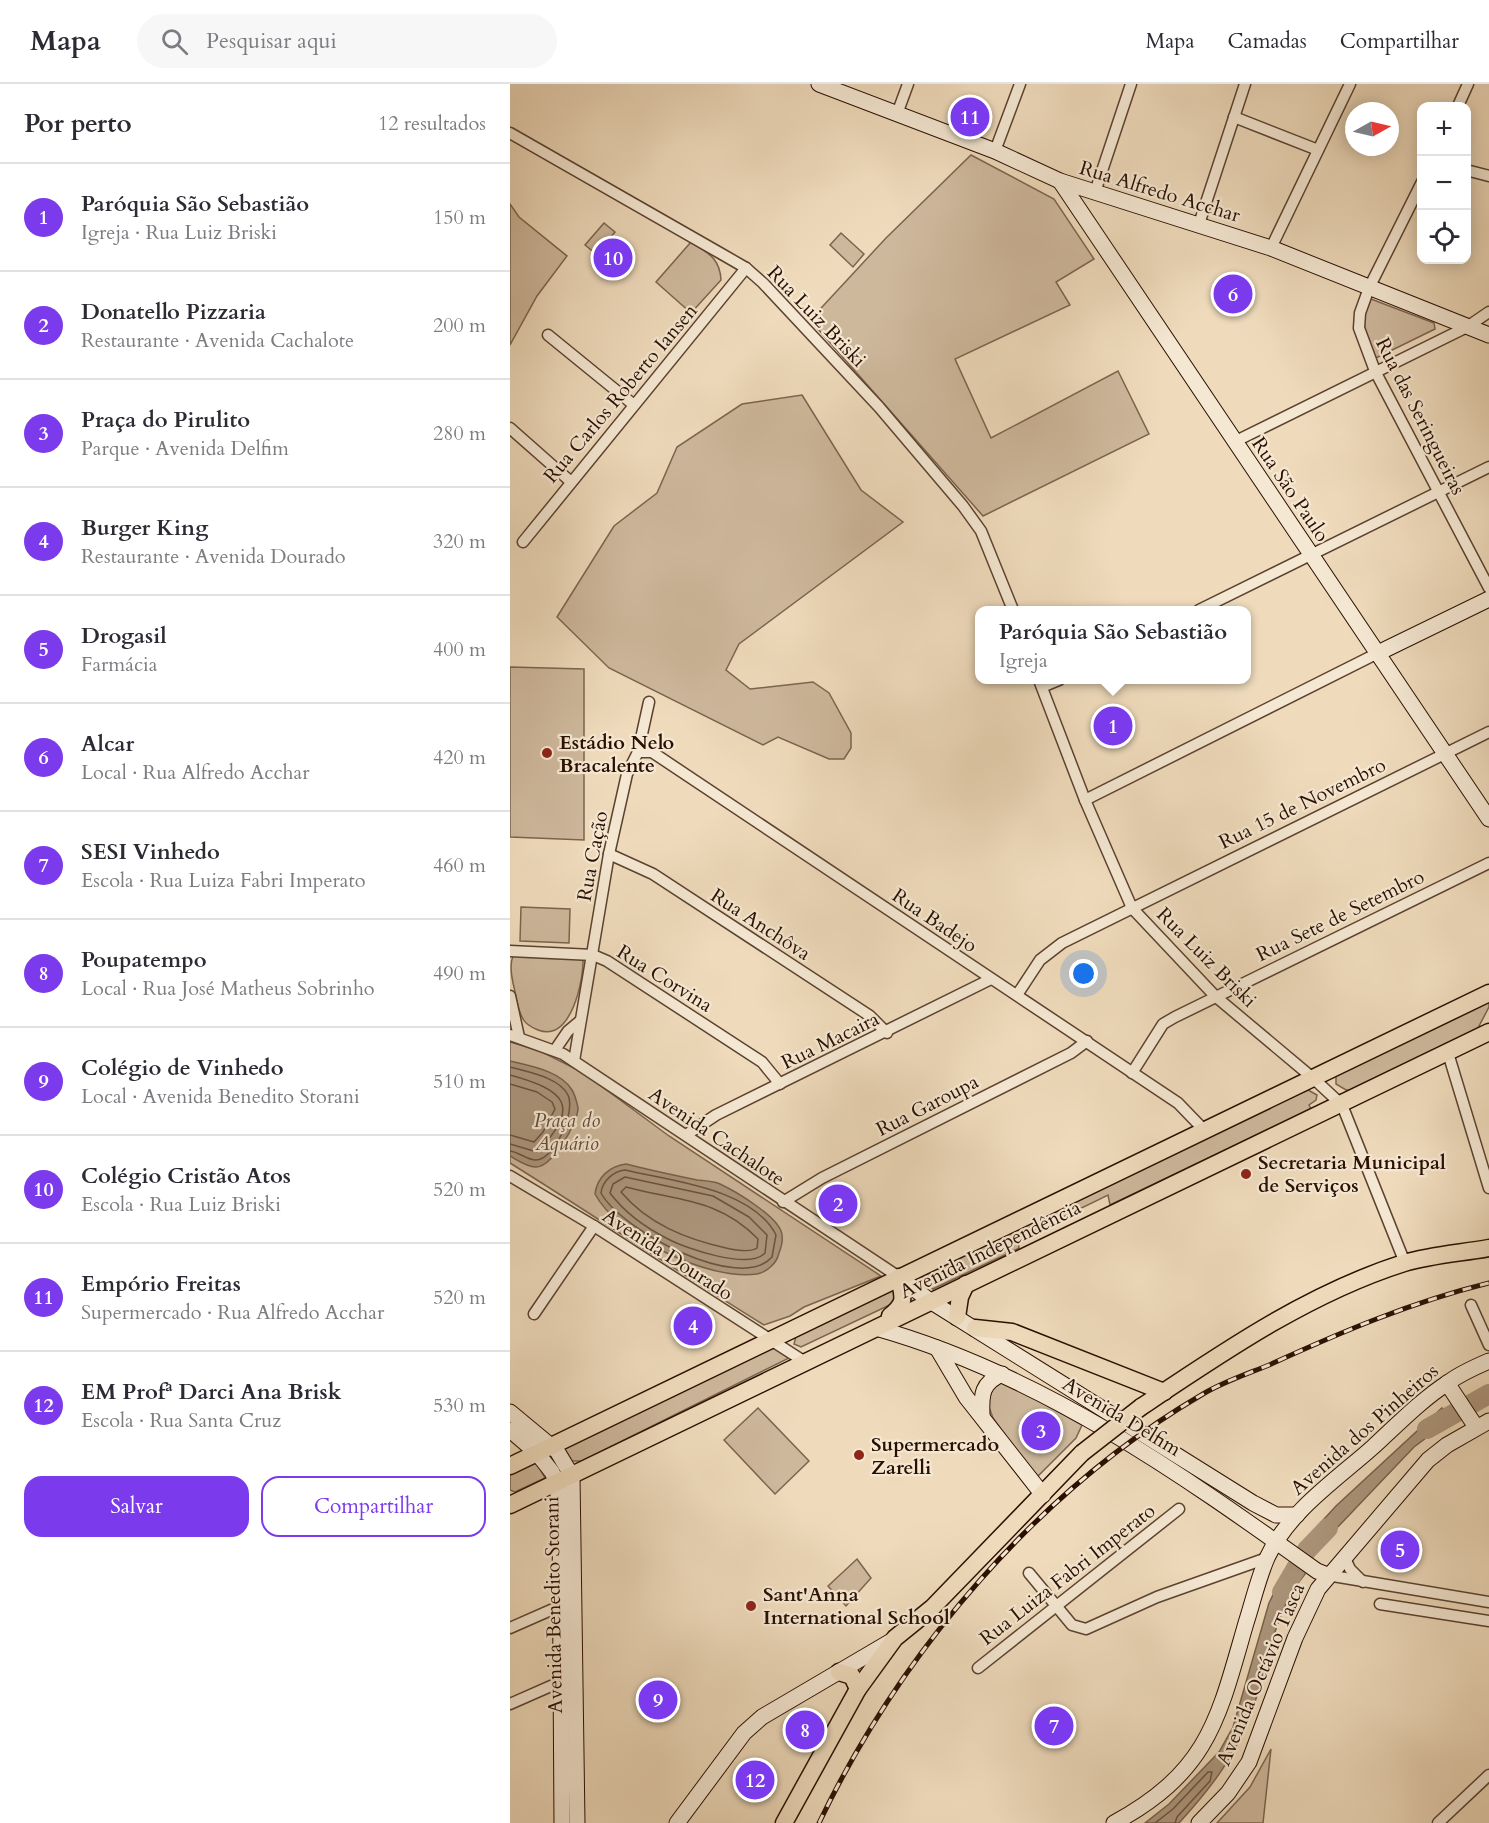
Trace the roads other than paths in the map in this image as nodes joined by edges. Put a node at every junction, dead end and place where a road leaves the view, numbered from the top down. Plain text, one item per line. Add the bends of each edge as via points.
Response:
1 (819, 84) edge
2 (908, 84) edge
3 (1020, 84) edge
4 (1131, 84) edge
5 (1245, 84) edge
6 (1350, 84) edge
7 (1468, 84) edge
8 (1460, 102) edge
9 (897, 114) junction
10 (1234, 117) junction
11 (510, 133) edge
12 (1317, 150) junction
13 (995, 151) junction
14 (1471, 171) edge
15 (1489, 176) edge
16 (1060, 181) junction
17 (1095, 192) junction
18 (1417, 192) edge
19 (1198, 224) junction
20 (1271, 248) junction
21 (746, 268) junction
22 (1369, 288) junction
23 (1489, 312) edge
24 (1467, 327) junction
25 (548, 335) dead end
26 (1489, 335) edge
27 (1375, 371) junction
28 (634, 405) junction
29 (510, 428) edge
30 (1234, 442) junction
31 (1489, 466) edge
32 (570, 481) junction
33 (1438, 491) junction
34 (524, 542) dead end
35 (1311, 555) junction
36 (1489, 588) edge
37 (1489, 599) edge
38 (1011, 606) edge
39 (1206, 606) edge
40 (1376, 654) junction
41 (1041, 684) edge
42 (649, 702) dead end
43 (1489, 732) edge
44 (638, 752) junction
45 (1443, 754) junction
46 (1085, 800) junction
47 (1489, 819) edge
48 (609, 854) junction
49 (1489, 863) edge
50 (1132, 908) junction
51 (510, 951) edge
52 (593, 955) junction
53 (991, 979) junction
54 (1489, 993) edge
55 (1017, 995) junction
56 (510, 996) edge
57 (1215, 996) junction
58 (580, 1021) junction
59 (1489, 1032) edge
60 (887, 1033) junction
61 (514, 1036) edge
62 (1087, 1041) junction
63 (555, 1050) junction
64 (1448, 1053) junction
65 (574, 1061) junction
66 (1132, 1073) junction
67 (1314, 1078) junction
68 (780, 1084) junction
69 (1342, 1105) junction
70 (1204, 1131) junction
71 (686, 1135) junction
72 (510, 1176) edge
73 (1489, 1188) edge
74 (783, 1202) junction
75 (594, 1226) junction
76 (1489, 1248) edge
77 (1405, 1263) junction
78 (899, 1277) junction
79 (966, 1284) junction
80 (930, 1301) junction
81 (1471, 1305) dead end
82 (534, 1314) dead end
83 (957, 1317) junction
84 (876, 1328) junction
85 (975, 1328) junction
86 (768, 1340) junction
87 (1489, 1345) edge
88 (937, 1348) junction
89 (1489, 1361) edge
90 (806, 1362) junction
91 (1002, 1374) junction
92 (1449, 1385) junction
93 (1164, 1392) junction
94 (510, 1412) edge
95 (982, 1415) junction
96 (1482, 1424) edge
97 (510, 1430) edge
98 (544, 1450) junction
99 (510, 1466) edge
100 (565, 1479) junction
101 (1043, 1495) junction
102 (510, 1505) edge
103 (1179, 1509) dead end
104 (1297, 1515) junction
105 (1282, 1546) junction
106 (1344, 1556) junction
107 (1267, 1558) junction
108 (1029, 1573) dead end
109 (1322, 1573) junction
110 (1363, 1582) junction
111 (574, 1600) junction
112 (1489, 1602) edge
113 (1380, 1604) dead end
114 (560, 1606) junction
115 (1055, 1607) junction
116 (1489, 1621) edge
117 (510, 1628) edge
118 (895, 1638) junction
119 (978, 1668) dead end
120 (839, 1672) junction
121 (575, 1675) junction
122 (560, 1682) junction
123 (858, 1689) junction
124 (510, 1704) edge
125 (1489, 1775) edge
126 (562, 1823) edge
127 (577, 1823) edge
128 (677, 1823) edge
129 (784, 1823) edge
130 (1114, 1823) edge
131 (1200, 1823) edge
132 (1437, 1823) edge

1 - 9 street, Rua Alfredo Acchar
2 - 9 street
3 - 13 street
4 - 17 street
5 - 10 street
6 - 12 street
7 - 8 street
9 - 13 street, Rua Alfredo Acchar
10 - 12 street
10 - 19 street
11 - 21 street, Rua Luiz Briski
12 - 20 street
13 - 16 street, Rua Alfredo Acchar
14 - 15 street
16 - 17 street, Rua Alfredo Acchar
16 - 30 street, Rua São Paulo
17 - 19 street, Rua Alfredo Acchar
18 - 22 street, Rua das Seringueiras
19 - 20 street, Rua Alfredo Acchar
20 - 22 street, Rua Alfredo Acchar
21 - 28 street, Rua Carlos Roberto Iansen
21 - 38 street, Rua Luiz Briski via 879,406 963,506 981,531
22 - 24 street, Rua Alfredo Acchar
22 - 27 street, Rua das Seringueiras via 1359,328
23 - 24 street
24 - 26 street, Rua Alfredo Acchar
24 - 27 street
25 - 28 street
27 - 30 street
27 - 33 street, Rua das Seringueiras
28 - 32 street, Rua Carlos Roberto Iansen
29 - 32 street
30 - 35 street, Rua São Paulo
31 - 33 street
32 - 34 street, Rua Carlos Roberto Iansen
33 - 35 street
33 - 36 street, Rua das Seringueiras
35 - 39 street
35 - 40 street, Rua São Paulo
37 - 40 street
40 - 45 street, Rua São Paulo
40 - 46 street
41 - 46 street, Rua Luiz Briski
42 - 44 street, Rua Cação
43 - 45 street, Rua 15 de Novembro
44 - 48 street, Rua Cação via 627,774
44 - 53 street, Rua Badejo via 651,752
45 - 47 street, Rua São Paulo
45 - 50 street, Rua 15 de Novembro
46 - 50 street, Rua Luiz Briski
48 - 52 street, Rua Cação
48 - 60 street, Rua Anchôva via 653,874 870,1016
49 - 57 street, Rua Sete de Setembro
50 - 55 street, Rua 15 de Novembro via 1049,951
50 - 57 street, Rua Luiz Briski
51 - 52 street, Rua Corvina
52 - 58 street, Rua Cação
52 - 68 street, Rua Corvina via 762,1062
53 - 55 street, Rua Badejo
53 - 60 street, Rua Macaira
54 - 67 main road, Avenida Independência
55 - 62 street, Rua Badejo
56 - 61 street
57 - 66 street, Rua Sete de Setembro via 1163,1024
57 - 67 street, Rua Luiz Briski
58 - 63 street
58 - 65 street, Rua Cação
59 - 64 main road, Avenida Independência
60 - 68 street, Rua Macaira
61 - 63 street, Avenida Cachalote
62 - 66 street, Rua Badejo
62 - 74 street, Rua Garoupa via 1071,1053 822,1178
63 - 65 street, Avenida Cachalote
64 - 69 main road, Avenida Independência
64 - 73 street
65 - 71 street, Avenida Cachalote
66 - 70 street, Rua Badejo via 1178,1103
67 - 69 street, Rua Luiz Briski
67 - 70 main road, Avenida Independência
68 - 71 street, Rua Macaira via 716,1115
69 - 77 street, Rua Luiz Briski
69 - 79 main road, Avenida Independência
70 - 78 main road, Avenida Independência
71 - 74 street, Avenida Cachalote
72 - 75 street, Avenida Dourado
74 - 78 street, Avenida Cachalote
75 - 82 street
75 - 86 street, Avenida Dourado
76 - 77 main road
77 - 93 main road via 1305,1305
78 - 80 street, Avenida Delfim
78 - 84 main road via 902,1306
78 - 86 main road, Avenida Independência
79 - 80 main road, Avenida Independência
79 - 83 main road
80 - 83 street, Avenida Delfim
80 - 84 main road, Avenida Independência
81 - 87 street
83 - 85 street, Avenida Delfim
84 - 88 street, Avenida Delfim
84 - 90 main road, Avenida Independência
85 - 93 main road via 1012,1332
85 - 104 street, Avenida Delfim via 1267,1511
86 - 90 street, Avenida Dourado
86 - 98 main road, Avenida Independência
88 - 91 street, Avenida Delfim
88 - 95 street via 966,1397
89 - 92 street, Avenida dos Pinheiros
90 - 100 main road, Avenida Independência
91 - 95 street via 983,1388
91 - 105 street, Avenida Delfim via 1072,1408 1237,1512
92 - 96 street via 1466,1412
92 - 104 street, Avenida dos Pinheiros
93 - 101 main road, bridge via 1082,1453
94 - 98 street, Avenida Benedito Storani
95 - 101 street
96 - 106 street, Avenida Octávio Tasca via 1428,1460
97 - 98 street, Avenida Benedito Storani
98 - 99 main road, Avenida Independência
98 - 100 street, Avenida Benedito Storani
100 - 102 main road, Avenida Independência
100 - 111 street, Avenida Benedito Storani
100 - 114 street, Avenida Benedito Storani
101 - 118 main road via 932,1608
103 - 115 street, Rua Luiza Fabri Imperato
104 - 105 street, Avenida dos Pinheiros
105 - 107 street, Avenida dos Pinheiros
105 - 109 street, Avenida Delfim
106 - 109 street, Avenida Octávio Tasca
106 - 110 street
107 - 115 street via 1086,1629 1072,1625
107 - 130 street, Avenida dos Pinheiros via 1224,1701 1205,1741 1176,1780
108 - 115 street
109 - 110 street
109 - 131 street, Avenida Octávio Tasca via 1249,1762 1228,1793
110 - 112 street
111 - 114 street
111 - 121 street, Avenida Benedito Storani
113 - 116 street
114 - 117 street
114 - 122 street, Avenida Benedito Storani
115 - 119 street, Rua Luiza Fabri Imperato
118 - 120 street
118 - 123 main road
120 - 123 main road via 852,1676
120 - 128 street via 762,1717 744,1733
121 - 122 street
121 - 127 street, Avenida Benedito Storani
122 - 124 street
122 - 126 street, Avenida Benedito Storani
123 - 129 main road
125 - 132 street

